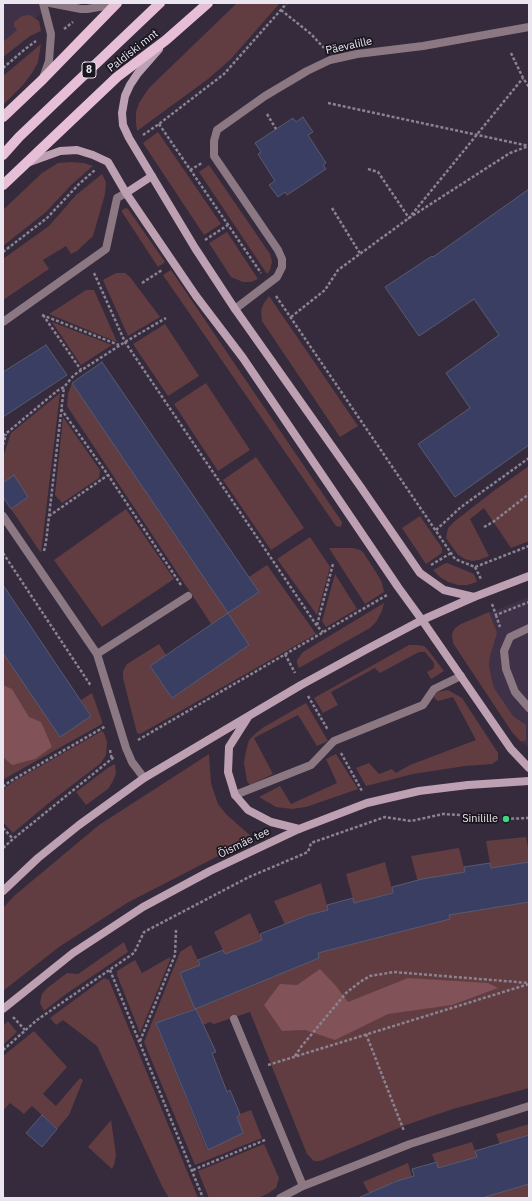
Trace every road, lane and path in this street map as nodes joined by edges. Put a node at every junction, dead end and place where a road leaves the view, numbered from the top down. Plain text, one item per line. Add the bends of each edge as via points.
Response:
1 (43, 3) edge
2 (50, 3) edge
3 (117, 3) edge
4 (160, 3) edge
5 (208, 3) edge
6 (287, 3) edge
7 (281, 10) junction
8 (529, 27) edge
9 (166, 40) junction
10 (511, 53) dead end
11 (330, 60) junction
12 (523, 78) junction
13 (43, 79) junction
14 (529, 87) edge
15 (328, 103) dead end
16 (267, 114) dead end
17 (3, 117) edge
18 (159, 124) junction
19 (276, 129) dead end
20 (478, 134) junction
21 (18, 137) junction
22 (132, 143) junction
23 (529, 146) edge
24 (3, 149) edge
25 (3, 155) edge
26 (108, 162) junction
27 (25, 164) junction
28 (368, 169) dead end
29 (152, 176) junction
30 (3, 185) edge
31 (126, 193) junction
32 (332, 208) dead end
33 (409, 218) junction
34 (3, 252) edge
35 (361, 255) junction
36 (89, 262) junction
37 (268, 285) junction
38 (235, 309) junction
39 (291, 317) junction
40 (166, 318) dead end
41 (3, 322) edge
42 (125, 342) junction
43 (119, 345) junction
44 (81, 370) junction
45 (64, 387) junction
46 (61, 408) junction
47 (6, 433) junction
48 (3, 436) edge
49 (3, 445) edge
50 (529, 458) edge
51 (108, 475) junction
52 (529, 494) edge
53 (3, 516) edge
54 (49, 516) junction
55 (484, 527) dead end
56 (436, 530) junction
57 (529, 546) edge
58 (3, 553) edge
59 (451, 553) junction
60 (333, 564) dead end
61 (40, 570) junction
62 (420, 573) junction
63 (529, 576) edge
64 (23, 584) junction
65 (398, 587) junction
66 (188, 596) joint
67 (474, 597) junction
68 (422, 620) junction
69 (317, 626) junction
70 (529, 628) edge
71 (323, 632) junction
72 (98, 654) junction
73 (285, 654) dead end
74 (461, 676) junction
75 (92, 689) dead end
76 (529, 708) edge
77 (249, 716) junction
78 (108, 732) dead end
79 (110, 746) dead end
80 (112, 760) dead end
81 (529, 768) edge
82 (144, 778) junction
83 (529, 781) edge
84 (3, 787) edge
85 (235, 795) junction
86 (529, 818) edge
87 (3, 828) edge
88 (299, 829) junction
89 (13, 839) dead end
90 (3, 891) edge
91 (176, 930) dead end
92 (110, 970) junction
93 (529, 983) edge
94 (3, 1009) edge
95 (234, 1019) dead end
96 (366, 1034) junction
97 (140, 1042) junction
98 (3, 1050) edge
99 (295, 1057) junction
100 (254, 1069) junction
101 (529, 1106) edge
102 (265, 1140) dead end
103 (410, 1144) junction
104 (193, 1170) junction
105 (302, 1186) junction
106 (204, 1198) edge
107 (280, 1198) edge

1 - 13 street via 51,34 49,61
2 - 3 street via 87,9
3 - 13 main road, 8
4 - 21 main road, Paldiski mnt / 8
5 - 9 main road, Paldiski mnt / 8
6 - 7 path
7 - 11 path via 324,46
7 - 18 path via 224,74
8 - 11 street, Päevalille
9 - 22 main road via 138,73 125,96 123,125
9 - 27 main road, Paldiski mnt / 8 via 117,78
10 - 12 path
11 - 37 street, Päevalille via 265,96 217,130 214,156 282,259 282,267 277,277
12 - 14 path
12 - 20 path
13 - 17 main road, 8
15 - 20 path
16 - 19 path
18 - 22 path
18 - 37 path
20 - 23 path
20 - 33 path
21 - 24 main road, Paldiski mnt / 8
21 - 25 main road, Paldiski mnt / 8
22 - 29 main road
23 - 33 path via 510,153
26 - 27 main road via 77,150 60,151
26 - 31 main road
26 - 34 path via 79,184 47,218
27 - 30 main road, Paldiski mnt / 8
28 - 33 path via 378,172
29 - 31 main road
29 - 38 main road
31 - 36 street via 118,198 106,249
31 - 65 main road via 196,296 243,358
32 - 35 path
33 - 35 path
35 - 39 path via 338,270 325,290
36 - 41 street
36 - 42 path
37 - 38 street
37 - 39 path
38 - 62 main road
39 - 56 path
40 - 42 path
42 - 43 path
42 - 69 path
43 - 44 path
43 - 44 path via 42,315
44 - 45 path
45 - 46 path
45 - 47 path
46 - 51 path
46 - 54 path
47 - 48 path
47 - 49 path
50 - 56 path via 461,507
51 - 54 path
51 - 66 path
52 - 55 path
53 - 61 street
54 - 61 path
56 - 59 path
57 - 59 path via 475,566 455,559
58 - 64 path
59 - 62 path
60 - 69 path
61 - 64 path
61 - 72 street
62 - 67 main road via 444,590
63 - 67 main road
64 - 75 path
65 - 68 main road
65 - 71 path
66 - 72 street
67 - 68 main road
68 - 74 main road
68 - 77 main road
69 - 71 path
70 - 76 street via 510,638 504,651 506,669 515,692
71 - 73 path
72 - 82 street via 126,748 132,762
74 - 81 main road via 511,749
74 - 85 street via 434,689 424,705 334,741 311,765
77 - 82 main road
77 - 85 main road via 229,747 228,772
78 - 84 path via 107,725
79 - 80 path
82 - 90 main road via 79,825
83 - 88 main road, Õismäe tee via 419,791 367,802
85 - 88 main road via 248,810 271,822
86 - 92 path via 477,820 461,815 443,814 411,821 385,817 321,839 311,843 308,852 249,877 144,932 134,953
87 - 89 path
88 - 94 main road, Õismäe tee via 143,907 73,954
91 - 97 path via 175,956
92 - 97 path
92 - 98 path via 37,1020
93 - 96 path
93 - 99 path via 394,972 370,976 346,993
95 - 100 street
96 - 99 path
96 - 103 path
97 - 104 path
99 - 100 path
100 - 105 street
101 - 103 street
102 - 104 path
103 - 105 street
104 - 106 path
105 - 107 street

